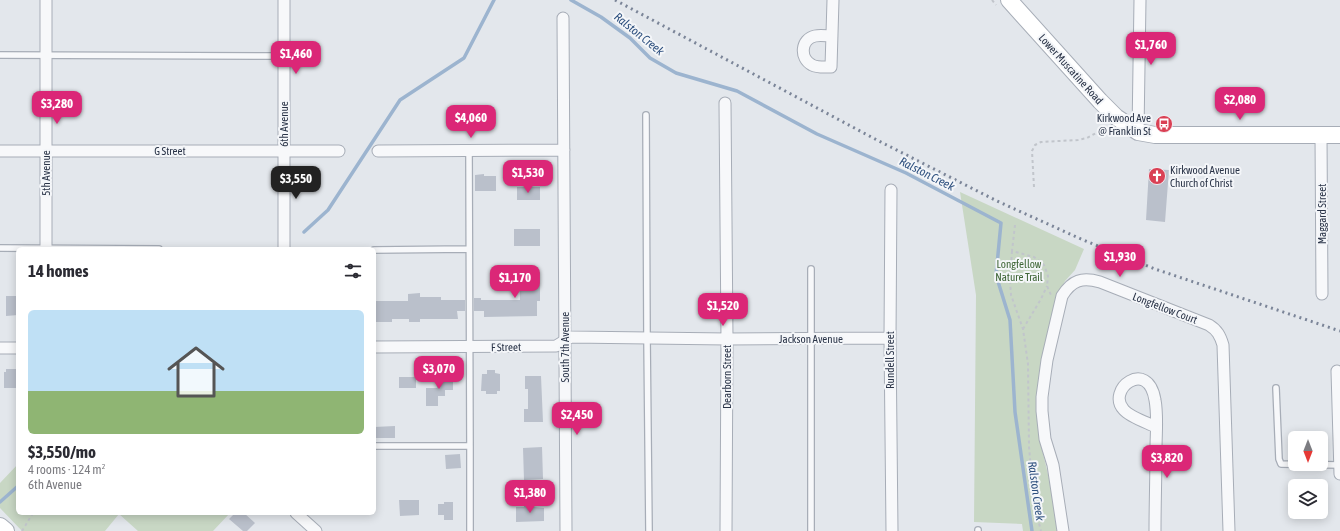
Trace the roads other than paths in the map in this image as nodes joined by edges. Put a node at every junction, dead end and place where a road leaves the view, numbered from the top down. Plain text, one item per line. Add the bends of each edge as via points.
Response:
1 (46, 0) edge
2 (284, 0) edge
3 (833, 0) edge
4 (1009, 0) edge
5 (1140, 0) edge
6 (563, 18) dead end
7 (832, 36) dead end
8 (0, 55) edge
9 (46, 55) junction
10 (284, 56) junction
11 (725, 103) dead end
12 (646, 115) dead end
13 (1138, 132) junction
14 (1321, 135) junction
15 (1340, 135) edge
16 (285, 150) junction
17 (469, 150) junction
18 (564, 150) junction
19 (0, 151) edge
20 (46, 151) junction
21 (339, 151) dead end
22 (378, 151) dead end
23 (890, 190) dead end
24 (46, 247) edge
25 (284, 247) edge
26 (0, 248) edge
27 (16, 248) edge
28 (469, 249) junction
29 (376, 250) edge
30 (811, 269) dead end
31 (1322, 294) dead end
32 (647, 338) junction
33 (890, 338) junction
34 (727, 339) junction
35 (811, 339) junction
36 (565, 341) junction
37 (376, 347) edge
38 (469, 347) junction
39 (0, 348) edge
40 (16, 348) edge
41 (1337, 371) dead end
42 (1276, 388) dead end
43 (1156, 427) dead end
44 (376, 446) edge
45 (470, 446) junction
46 (1340, 465) edge
47 (1340, 474) edge
48 (298, 515) edge
49 (0, 526) edge
50 (6, 531) edge
51 (316, 531) edge
52 (470, 531) edge
53 (566, 531) edge
54 (650, 531) edge
55 (726, 531) edge
56 (811, 531) edge
57 (892, 531) edge
58 (1063, 531) edge
59 (1155, 531) edge
60 (1229, 531) edge

1 - 9 street, 5th Avenue
2 - 10 street, 6th Avenue
3 - 7 street
4 - 13 main road, Lower Muscatine Road via 1100,102 1124,124
5 - 13 street
6 - 18 street, South 7th Avenue
8 - 9 lane
9 - 10 lane
9 - 20 street, 5th Avenue
10 - 16 street, 6th Avenue
11 - 34 street, Dearborn Street
12 - 32 lane
13 - 14 main road via 1155,136
14 - 15 main road
14 - 31 street, Maggard Street
16 - 20 street, G Street
16 - 21 street, G Street
16 - 25 street, 6th Avenue
17 - 18 street
17 - 22 street
17 - 28 lane
18 - 36 street, South 7th Avenue
19 - 20 street, G Street
20 - 24 street, 5th Avenue
23 - 33 street, Rundell Street
26 - 27 lane
28 - 29 lane
28 - 38 lane
30 - 35 lane
32 - 34 street, Jackson Avenue
32 - 36 street, Jackson Avenue via 571,337
32 - 54 lane
33 - 35 street, Jackson Avenue
33 - 57 street, Rundell Street
34 - 35 street, Jackson Avenue
34 - 55 street, Dearborn Street
35 - 56 lane
36 - 38 street, F Street via 556,346
36 - 53 street, South 7th Avenue
37 - 38 street, F Street
38 - 45 lane
39 - 40 street
41 - 46 street
42 - 46 lane via 1281,464
43 - 59 street
44 - 45 lane
45 - 52 lane
46 - 47 street
48 - 51 street
49 - 50 main road
58 - 60 street, Longfellow Court via 1053,465 1045,438 1042,411 1043,378 1062,296 1067,288 1078,281 1091,280 1209,325 1220,335 1223,345

